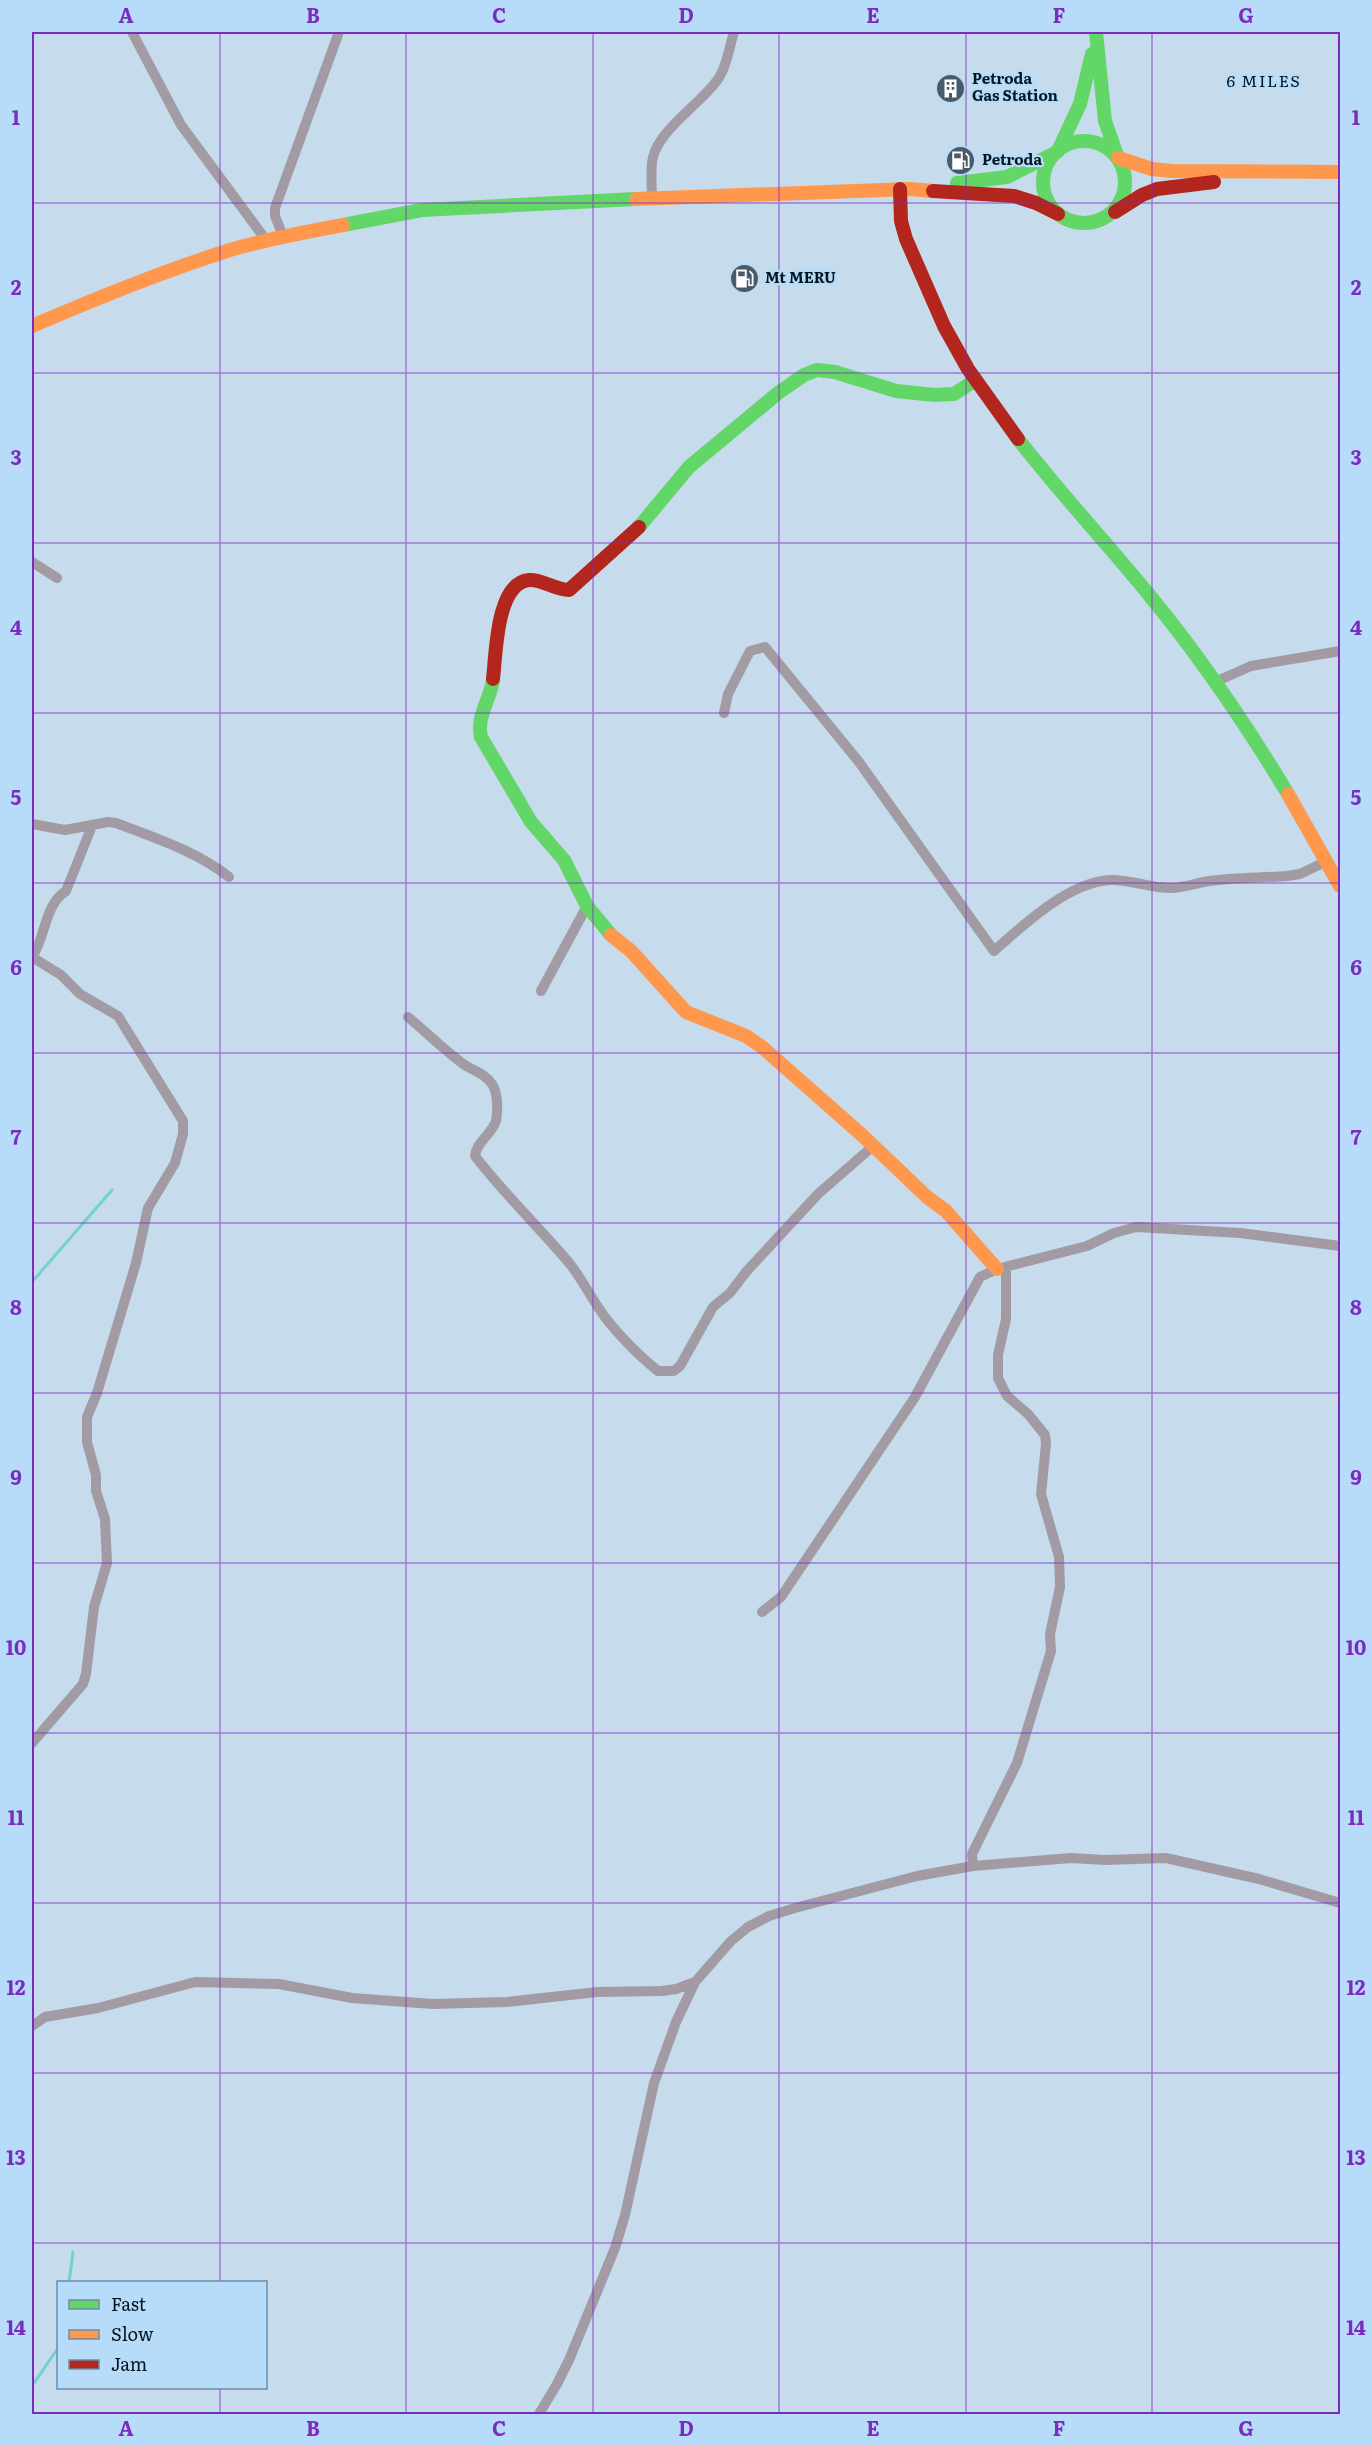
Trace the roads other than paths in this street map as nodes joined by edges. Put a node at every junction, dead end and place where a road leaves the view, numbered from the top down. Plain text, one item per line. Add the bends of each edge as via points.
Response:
1 (132, 32) edge
2 (339, 32) edge
3 (734, 32) edge
4 (1096, 32) edge
5 (1058, 151) junction
6 (1118, 158) junction
7 (1341, 172) edge
8 (1297, 173) junction
9 (905, 189) junction
10 (652, 198) junction
11 (1058, 214) junction
12 (1110, 215) junction
13 (283, 236) junction
14 (266, 240) junction
15 (32, 326) edge
16 (974, 381) junction
17 (32, 562) edge
18 (57, 578) dead end
19 (1341, 651) edge
20 (1215, 682) junction
21 (724, 713) dead end
22 (32, 824) edge
23 (92, 825) junction
24 (65, 830) junction
25 (32, 833) edge
26 (1327, 861) junction
27 (229, 877) dead end
28 (1341, 886) edge
29 (587, 906) junction
30 (541, 991) dead end
31 (408, 1017) dead end
32 (873, 1147) junction
33 (1341, 1246) edge
34 (1002, 1268) junction
35 (762, 1612) dead end
36 (32, 1743) edge
37 (973, 1866) junction
38 (1341, 1903) edge
39 (695, 1982) junction
40 (32, 2026) edge
41 (538, 2415) edge

1 - 14 street via 181,125
2 - 13 street via 275,208
3 - 10 street via 716,83 655,151
4 - 5 main road via 1086,90
4 - 6 main road via 1105,121
5 - 6 main road via 1085,141 1100,144
5 - 9 main road via 1007,177
5 - 11 main road via 1049,163 1043,183 1046,197
6 - 8 main road via 1172,171
6 - 12 main road via 1125,187
7 - 8 main road
8 - 12 main road via 1157,189
9 - 10 main road
9 - 11 main road via 1014,195
9 - 16 main road via 902,227 935,310
10 - 13 main road via 422,210
11 - 12 main road via 1084,224
13 - 14 main road
14 - 15 main road via 121,288
16 - 20 main road via 1020,443 1152,598
16 - 29 main road via 954,394 935,395 896,391 835,372 817,370 804,375 689,467 633,533 576,586 561,590 530,580 509,593 499,622 493,684 479,728 531,822 569,869
17 - 18 street
19 - 20 street via 1251,666
20 - 26 main road
21 - 26 street via 728,694 750,651 765,647 859,762 994,951 1047,907 1095,883 1124,880 1175,888 1210,881 1300,874
22 - 24 street
23 - 24 street
23 - 27 street via 116,823 165,842
23 - 36 street via 66,891 57,897 32,957 61,975 80,994 118,1016 183,1121 184,1129 175,1164 148,1209 136,1263 87,1417 87,1442 105,1520 107,1563 94,1607 86,1674 76,1692
24 - 25 street
26 - 28 main road
29 - 30 street
29 - 32 main road via 686,1012 746,1036 762,1047
31 - 32 street via 493,1085 496,1121 475,1156 586,1284 598,1308 658,1371 674,1371 680,1366 713,1307 818,1194
32 - 34 main road via 946,1211
33 - 34 street via 1240,1233 1136,1227 1086,1246
34 - 35 street via 980,1277 972,1288 915,1397 781,1597
34 - 37 street via 1006,1319 998,1355 998,1378 1007,1396 1045,1435 1041,1494 1059,1557 1060,1587 1044,1680 1013,1773 972,1854
37 - 38 street via 1071,1858 1166,1858
37 - 39 street via 916,1876 769,1916 731,1941
39 - 40 street via 662,1991 444,2004 352,1998 279,1984 195,1982 45,2017
39 - 41 street via 665,2047 615,2248 561,2376

